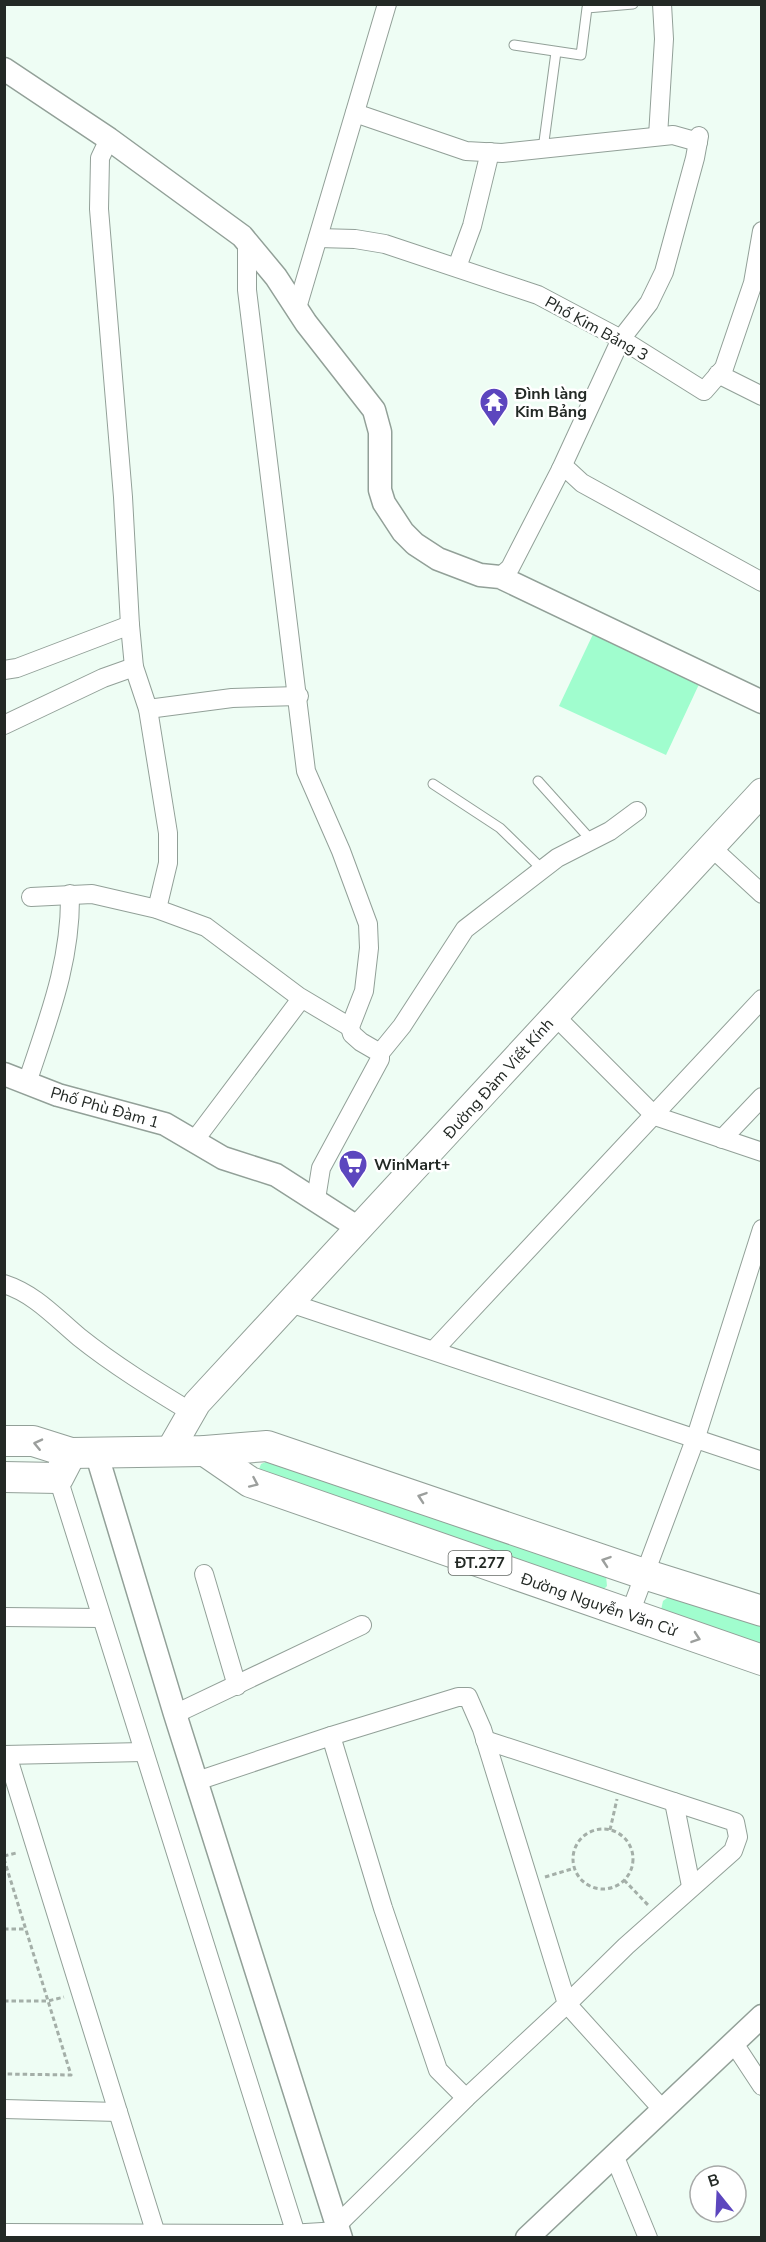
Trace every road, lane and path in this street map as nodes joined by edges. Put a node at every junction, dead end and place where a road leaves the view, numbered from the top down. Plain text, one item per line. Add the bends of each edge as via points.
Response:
1 (387, 4) edge
2 (633, 4) edge
3 (662, 4) edge
4 (514, 45) dead end
5 (556, 52) junction
6 (4, 69) edge
7 (355, 113) junction
8 (658, 136) junction
9 (109, 139) junction
10 (543, 149) junction
11 (490, 152) junction
12 (762, 231) edge
13 (318, 238) junction
14 (247, 242) junction
15 (457, 267) junction
16 (297, 308) junction
17 (621, 339) junction
18 (718, 374) junction
19 (762, 396) edge
20 (561, 470) junction
21 (500, 577) junction
22 (762, 582) edge
23 (130, 625) junction
24 (134, 667) junction
25 (4, 670) edge
26 (299, 696) junction
27 (762, 702) edge
28 (148, 710) junction
29 (4, 725) edge
30 (538, 781) dead end
31 (433, 784) dead end
32 (762, 792) edge
33 (637, 811) dead end
34 (592, 841) junction
35 (711, 847) junction
36 (542, 869) junction
37 (70, 894) junction
38 (762, 894) edge
39 (31, 897) dead end
40 (157, 909) junction
41 (302, 999) junction
42 (762, 999) edge
43 (554, 1015) junction
44 (350, 1027) junction
45 (380, 1053) junction
46 (4, 1074) edge
47 (27, 1083) junction
48 (762, 1097) edge
49 (655, 1116) junction
50 (722, 1139) junction
51 (194, 1141) junction
52 (762, 1152) edge
53 (316, 1199) junction
54 (360, 1229) junction
55 (762, 1229) edge
56 (4, 1284) edge
57 (290, 1303) junction
58 (434, 1350) junction
59 (191, 1412) junction
60 (696, 1437) junction
61 (4, 1441) edge
62 (170, 1450) junction
63 (205, 1451) junction
64 (75, 1461) junction
65 (762, 1461) edge
66 (4, 1477) edge
67 (204, 1574) dead end
68 (644, 1574) junction
69 (762, 1611) edge
70 (629, 1616) junction
71 (4, 1617) edge
72 (100, 1618) junction
73 (362, 1625) dead end
74 (762, 1660) edge
75 (237, 1686) junction
76 (175, 1714) junction
77 (332, 1736) junction
78 (485, 1740) junction
79 (143, 1752) junction
80 (6, 1755) edge
81 (196, 1781) junction
82 (618, 1797) dead end
83 (674, 1802) junction
84 (610, 1830) junction
85 (16, 1853) dead end
86 (4, 1858) edge
87 (575, 1868) junction
88 (542, 1878) dead end
89 (624, 1880) junction
90 (691, 1886) junction
91 (650, 1906) dead end
92 (4, 1929) edge
93 (26, 1929) junction
94 (63, 1998) dead end
95 (4, 2001) edge
96 (48, 2001) junction
97 (567, 2004) junction
98 (762, 2016) edge
99 (733, 2042) junction
100 (4, 2074) edge
101 (762, 2086) edge
102 (466, 2097) junction
103 (4, 2109) edge
104 (662, 2109) junction
105 (118, 2112) junction
106 (614, 2155) junction
107 (339, 2231) edge
108 (4, 2233) edge
109 (156, 2234) junction
110 (296, 2234) junction
111 (527, 2238) edge
112 (648, 2238) edge

1 - 7 street
2 - 5 lane via 587,8 581,55
3 - 8 street via 664,39
4 - 5 lane
5 - 10 lane
6 - 9 street
7 - 11 street via 466,151
7 - 13 street
8 - 10 street
8 - 17 street via 698,139 664,272 649,303
9 - 14 street
9 - 23 street via 100,158 99,209
10 - 11 street
11 - 15 street via 472,226
12 - 18 street via 753,282 724,368
13 - 15 street, Phố Kim Bảng 3 via 385,244
13 - 16 street
14 - 16 street
14 - 26 street via 247,290
15 - 17 street, Phố Kim Bảng 3 via 538,295
16 - 21 street via 374,410 380,432 380,490 402,532 438,559 480,575
17 - 18 street, Phố Kim Bảng 3 via 704,391
17 - 20 street
18 - 19 street
20 - 21 street via 510,568
20 - 22 street via 569,471 582,483
21 - 27 street
23 - 24 street
23 - 25 street
24 - 28 street
24 - 29 street
26 - 28 street via 232,698
26 - 44 street via 306,771 368,924 364,991
28 - 40 street via 168,834 168,863
30 - 34 lane
31 - 36 lane via 500,828
32 - 35 main road, Đường Đàm Viết Kính
33 - 34 street
34 - 36 street
35 - 38 street
35 - 43 main road, Đường Đàm Viết Kính
36 - 45 street via 465,930
37 - 39 street
37 - 40 street via 92,894
37 - 47 street via 67,953
40 - 41 street via 206,927
41 - 44 street
41 - 51 street
42 - 49 street
43 - 49 street
43 - 54 main road, Đường Đàm Viết Kính
44 - 45 street via 361,1042
45 - 53 street via 321,1168
46 - 47 street, Phố Phù Đàm 1
47 - 51 street, Phố Phù Đàm 1 via 165,1124
48 - 50 street
49 - 50 street
49 - 58 street
50 - 52 street
51 - 53 street, Phố Phù Đàm 1 via 223,1158 276,1175
53 - 54 street, Phố Phù Đàm 1
54 - 57 main road, Đường Đàm Viết Kính
55 - 60 street
56 - 59 street via 31,1295 132,1376
57 - 58 street
57 - 59 main road, Đường Đàm Viết Kính
58 - 60 street
59 - 62 main road, Đường Đàm Viết Kính
60 - 65 street
60 - 68 street
64 -> 61 main road, ĐT.277 via 33,1441
62 - 63 main road, ĐT.277
62 - 64 main road, ĐT.277
68 -> 63 main road, ĐT.277 via 267,1446
63 -> 70 main road, Đường Nguyễn Văn Cừ / ĐT.277 via 250,1482
64 - 66 main road, ĐT.277
64 - 72 street
64 - 76 street
67 - 75 street
68 - 69 main road, ĐT.277
68 - 70 street
70 -> 74 main road, Đường Nguyễn Văn Cừ / ĐT.277
71 - 72 street
72 - 79 street
73 - 75 street
75 - 76 street
76 - 81 street
77 - 78 street via 464,1696 471,1701
77 - 81 street
77 - 102 street via 383,1908 438,2070
78 - 83 street
78 - 97 street
79 - 80 street
79 - 110 street
80 - 105 street
81 - 107 street
82 - 84 path
83 - 90 street
83 - 90 street via 729,1819 737,1829 733,1851
84 - 87 path via 595,1830 581,1839 574,1853
84 - 89 path via 624,1837 632,1851 633,1866
85 - 86 path
86 - 93 path
87 - 88 path
87 - 89 path via 583,1881 597,1888 612,1887
89 - 91 path
90 - 97 street
92 - 93 path
93 - 96 path
94 - 96 path
95 - 96 path
96 - 100 path via 72,2075
97 - 102 street
97 - 104 street
98 - 99 street
99 - 101 street
99 - 104 street
102 - 107 street
103 - 105 street
104 - 106 street
105 - 109 street
106 - 111 street
106 - 112 street
107 - 110 street
108 - 109 street
109 - 110 street

